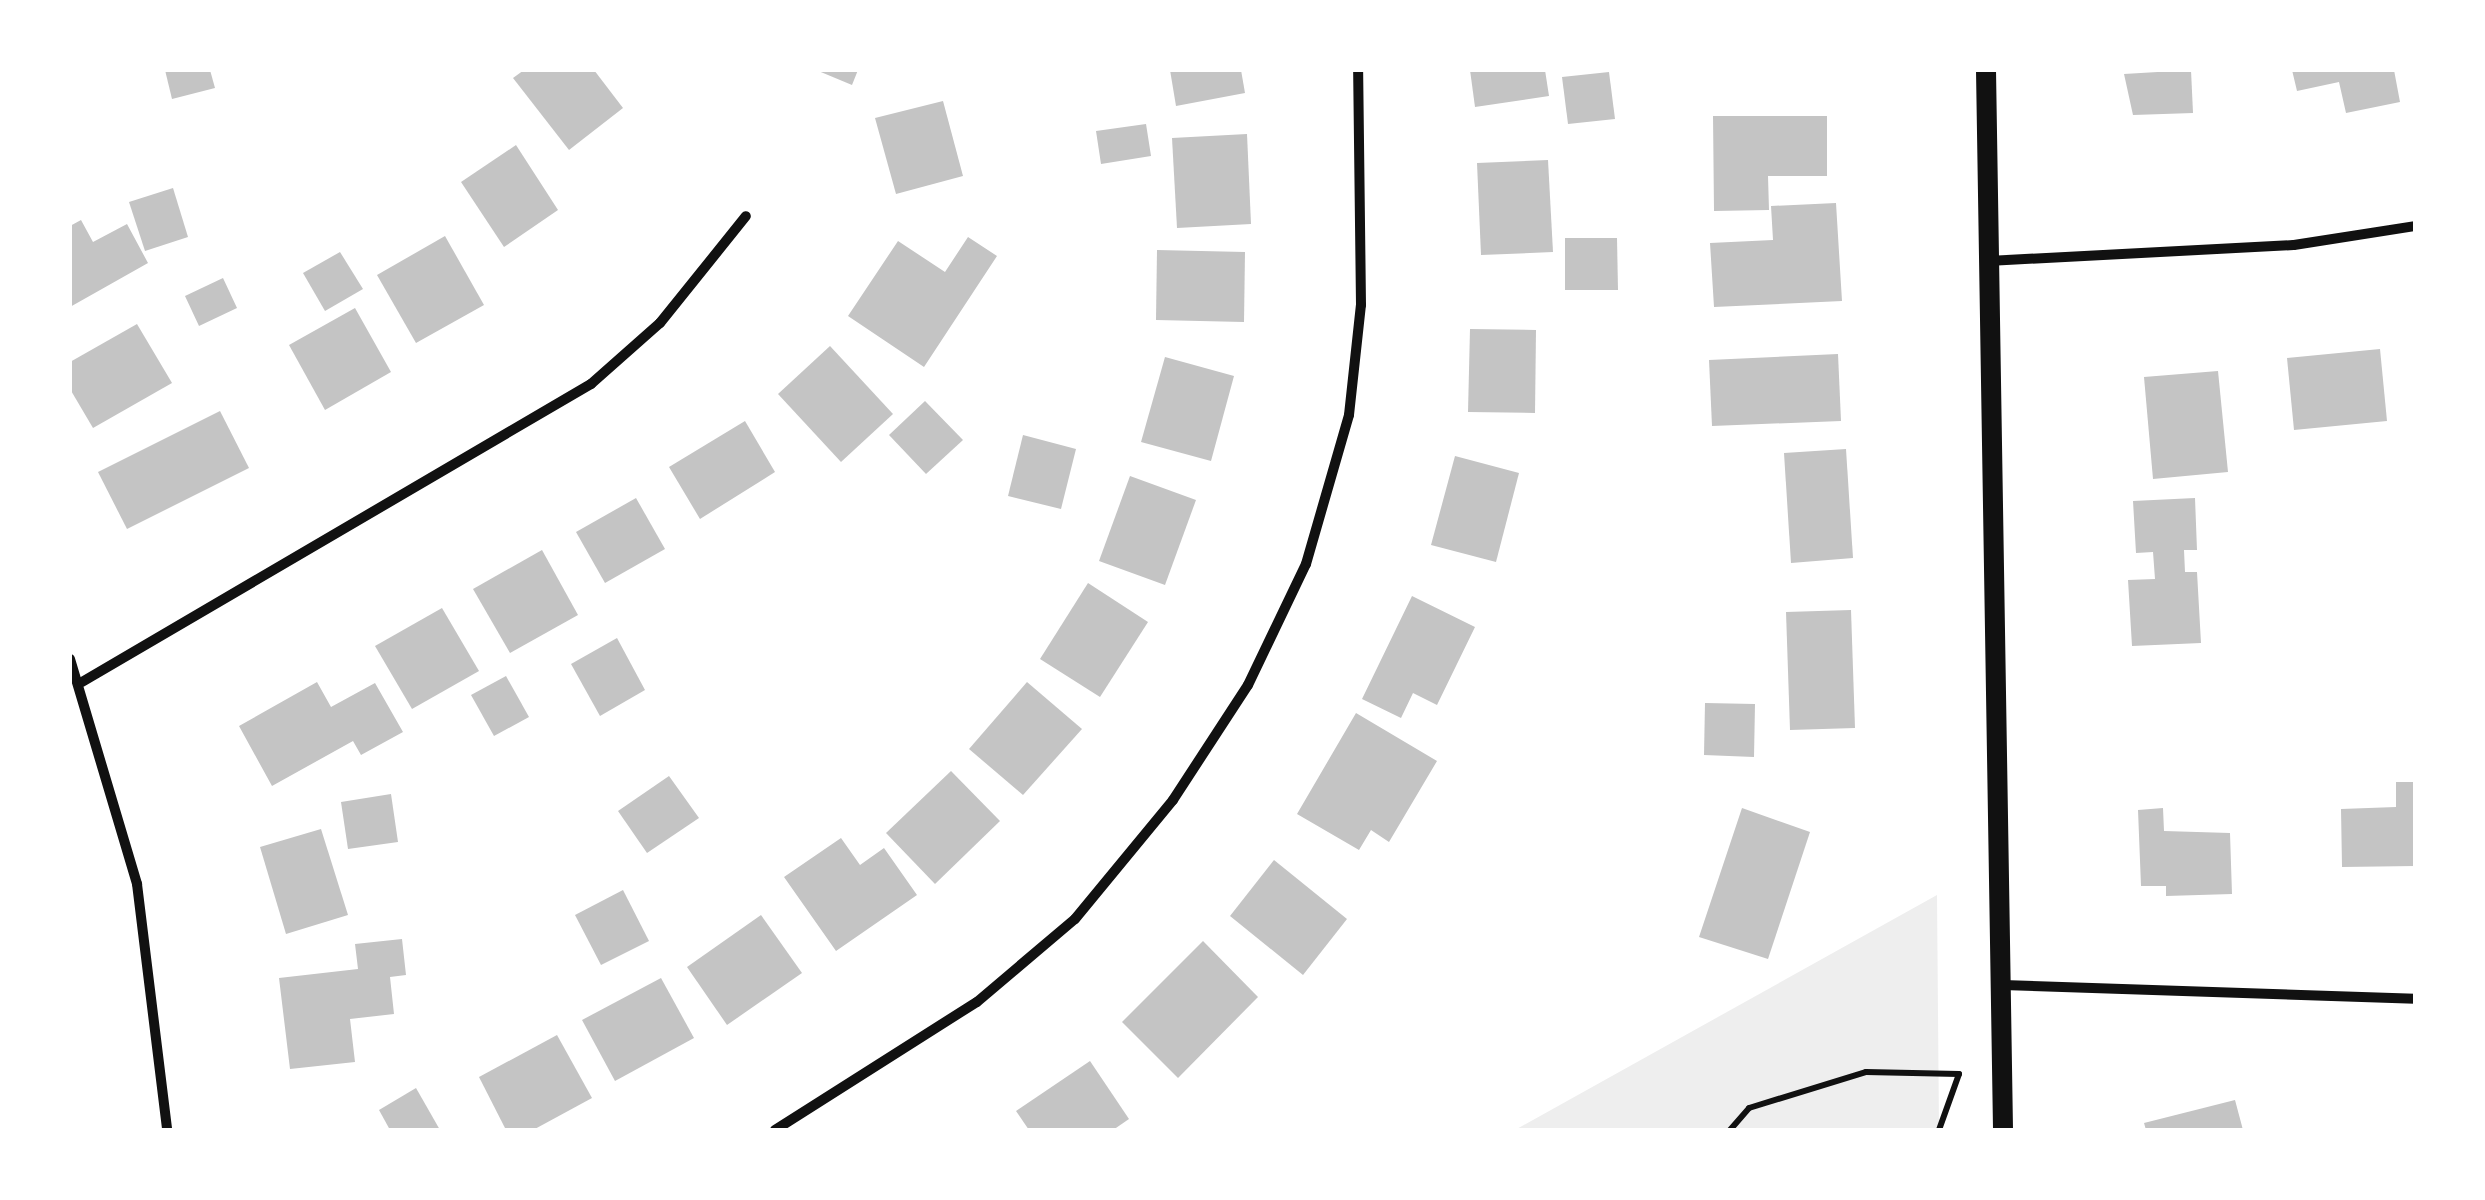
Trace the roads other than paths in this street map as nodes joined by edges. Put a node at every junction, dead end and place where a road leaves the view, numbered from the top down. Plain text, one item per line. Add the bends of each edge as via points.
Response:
1 (1358, 70) edge
2 (1986, 70) edge
3 (746, 216) dead end
4 (2415, 226) edge
5 (1987, 262) junction
6 (70, 660) edge
7 (82, 682) junction
8 (2003, 985) junction
9 (2415, 999) edge
10 (167, 1130) edge
11 (775, 1130) edge
12 (2003, 1130) edge

1 - 11 street via 1361,305 1349,416 1306,564 1248,685 1173,800 1074,919 977,1002
2 - 5 main road
3 - 7 street via 660,323 591,384
4 - 5 street via 2294,246
5 - 8 main road
6 - 7 street
7 - 10 street via 137,884
8 - 9 street
8 - 12 main road

